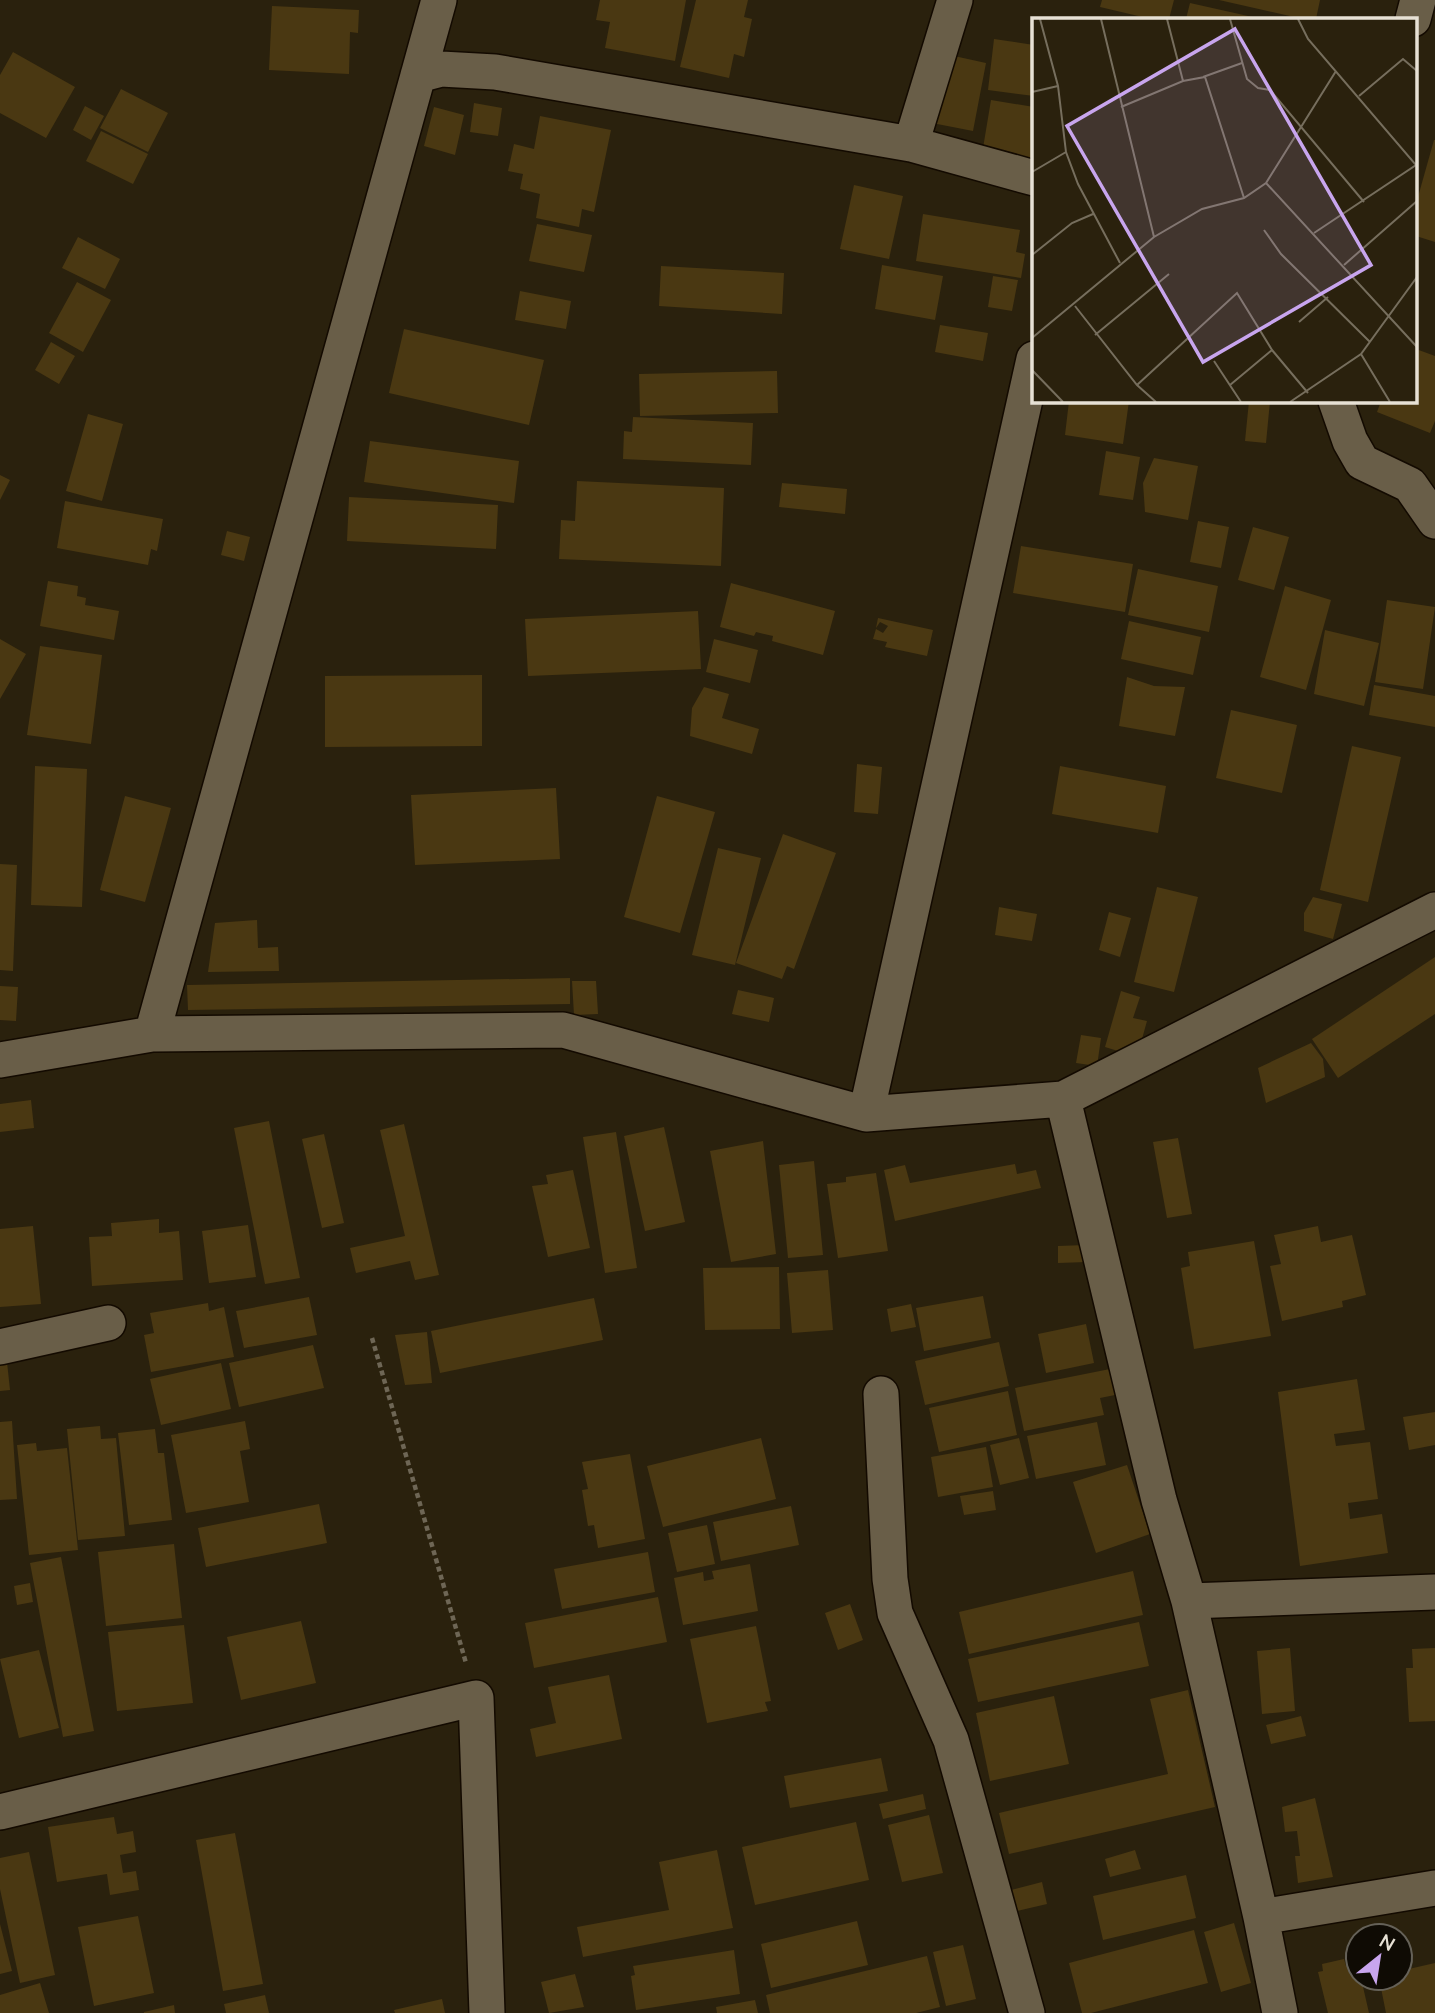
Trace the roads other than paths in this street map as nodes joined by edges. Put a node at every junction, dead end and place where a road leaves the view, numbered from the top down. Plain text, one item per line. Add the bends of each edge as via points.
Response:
1 (439, 0) edge
2 (956, 0) edge
3 (1418, 0) edge
4 (1413, 18) edge
5 (418, 75) junction
6 (911, 144) junction
7 (1032, 177) edge
8 (1032, 368) edge
9 (1336, 402) edge
10 (1435, 519) edge
11 (1435, 910) edge
12 (152, 1034) junction
13 (0, 1060) edge
14 (1063, 1099) junction
15 (866, 1114) junction
16 (108, 1323) dead end
17 (0, 1347) edge
18 (881, 1394) dead end
19 (1435, 1592) edge
20 (1189, 1601) junction
21 (0, 1812) edge
22 (1435, 1888) edge
23 (1261, 1917) junction
24 (486, 2013) edge
25 (1027, 2013) edge
26 (1280, 2013) edge

1 - 5 street
2 - 6 street
3 - 4 street
5 - 6 street via 441,69 495,72
5 - 12 street
6 - 7 street
8 - 15 street
9 - 10 street via 1363,462 1410,485
11 - 14 street
12 - 13 street
12 - 15 street via 563,1030
14 - 15 street
14 - 20 street via 1159,1500
16 - 17 street
18 - 25 street via 895,1613 951,1740
19 - 20 street
20 - 23 street
21 - 24 street via 475,1698
22 - 23 street
23 - 26 street

